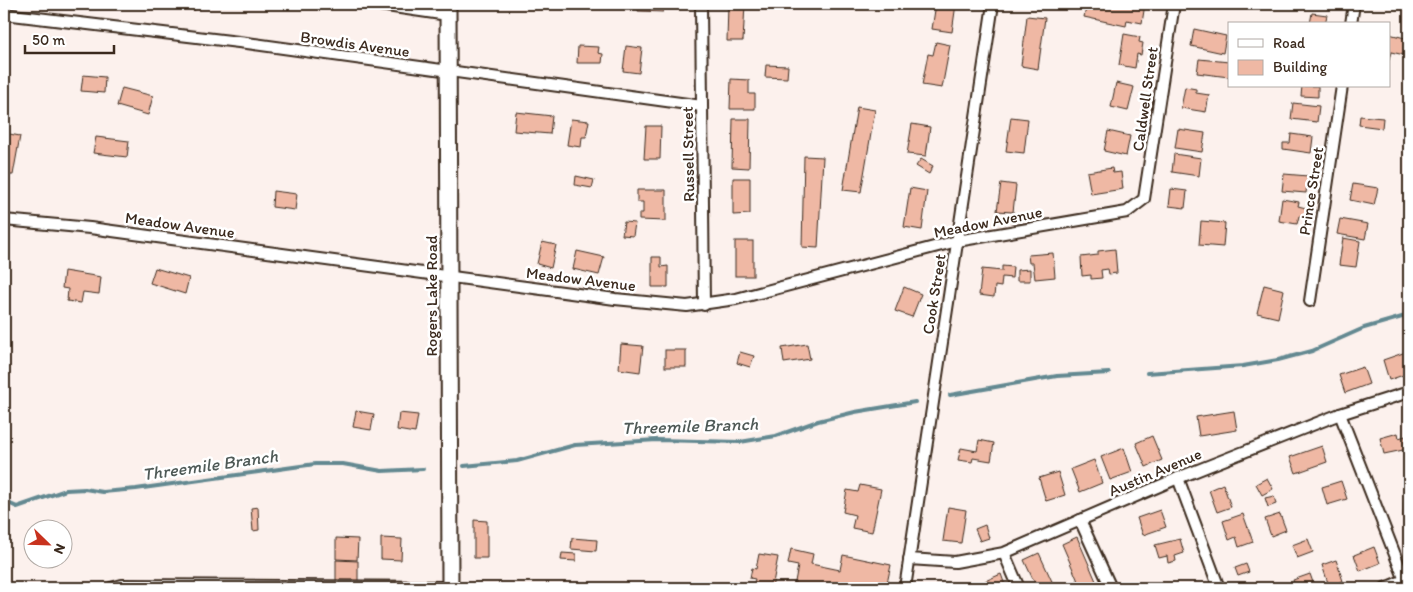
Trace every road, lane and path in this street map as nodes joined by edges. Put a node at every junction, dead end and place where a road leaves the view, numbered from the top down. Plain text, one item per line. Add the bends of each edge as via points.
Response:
1 (373, 4) edge
2 (701, 4) edge
3 (993, 4) edge
4 (1174, 4) edge
5 (1354, 4) edge
6 (448, 10) edge
7 (4, 14) edge
8 (1352, 22) edge
9 (448, 72) junction
10 (1342, 88) edge
11 (702, 106) junction
12 (1144, 199) joint
13 (4, 220) edge
14 (957, 241) junction
15 (449, 276) junction
16 (1310, 301) dead end
17 (704, 305) junction
18 (1409, 392) edge
19 (1340, 414) junction
20 (1178, 478) junction
21 (1080, 520) junction
22 (1004, 553) junction
23 (909, 559) junction
24 (1407, 582) edge
25 (450, 587) edge
26 (110, 588) edge
27 (271, 588) edge
28 (905, 588) edge
29 (1019, 588) edge
30 (1111, 588) edge
31 (1219, 588) edge
32 (1385, 588) edge

1 - 6 street
2 - 11 street, Russell Street
3 - 14 street, Cook Street
4 - 12 street, Caldwell Street
5 - 8 street
6 - 9 main road, Rogers Lake Road
7 - 9 street, Browdis Avenue via 247,43
9 - 11 street, Browdis Avenue
9 - 15 main road, Rogers Lake Road
10 - 16 street, Prince Street
11 - 17 street, Russell Street
12 - 14 street, Meadow Avenue via 1127,212
13 - 15 street, Meadow Avenue via 90,228
14 - 17 street, Meadow Avenue
14 - 23 street, Cook Street
15 - 17 street, Meadow Avenue via 615,299
15 - 25 main road, Rogers Lake Road
18 - 19 street, Austin Avenue
19 - 20 street, Austin Avenue
19 - 24 street
20 - 21 street, Austin Avenue
20 - 31 street
21 - 22 street, Austin Avenue
21 - 30 street
22 - 23 street, Austin Avenue via 955,562
22 - 29 street
23 - 28 street, Cook Street
24 - 32 street
25 - 27 street
26 - 27 street via 122,585

